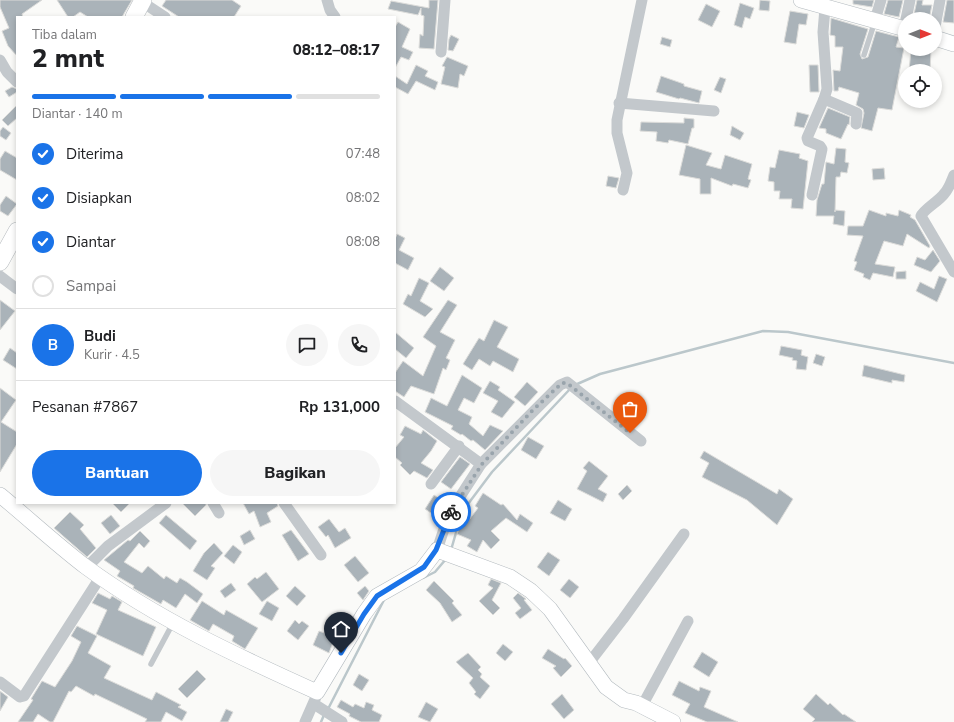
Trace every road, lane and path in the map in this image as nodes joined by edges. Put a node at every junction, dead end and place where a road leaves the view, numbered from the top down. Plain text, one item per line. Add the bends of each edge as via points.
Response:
1 (327, 0) edge
2 (445, 0) edge
3 (642, 0) edge
4 (801, 0) edge
5 (881, 0) edge
6 (910, 0) edge
7 (940, 0) edge
8 (142, 1) edge
9 (825, 8) junction
10 (908, 12) edge
11 (938, 12) edge
12 (134, 16) edge
13 (164, 16) edge
14 (334, 16) edge
15 (875, 20) junction
16 (898, 24) edge
17 (942, 39) edge
18 (953, 40) edge
19 (441, 52) dead end
20 (864, 55) dead end
21 (0, 60) edge
22 (16, 81) edge
23 (824, 99) junction
24 (619, 103) junction
25 (714, 111) dead end
26 (856, 124) dead end
27 (954, 174) edge
28 (623, 190) dead end
29 (812, 195) dead end
30 (16, 233) edge
31 (0, 262) edge
32 (954, 272) edge
33 (0, 276) edge
34 (16, 288) edge
35 (396, 402) edge
36 (641, 441) dead end
37 (459, 446) junction
38 (482, 464) junction
39 (431, 484) dead end
40 (0, 495) edge
41 (165, 504) edge
42 (285, 504) edge
43 (684, 534) dead end
44 (442, 552) junction
45 (321, 555) dead end
46 (87, 567) junction
47 (101, 576) junction
48 (688, 621) dead end
49 (173, 623) junction
50 (589, 663) junction
51 (151, 664) dead end
52 (0, 682) edge
53 (316, 701) junction
54 (642, 706) junction
55 (305, 722) edge
56 (342, 722) edge
57 (673, 722) edge

1 - 14 street
2 - 19 street
3 - 24 street
4 - 9 street
5 - 15 street
6 - 10 street
7 - 11 street
8 - 12 main road
8 - 13 street
9 - 15 street
9 - 23 street
15 - 16 street
15 - 20 lane
17 - 18 street
21 - 22 street
23 - 26 street via 857,113
23 - 29 street via 807,138 808,142 822,149
24 - 25 street
24 - 28 street via 617,133 627,173
27 - 32 street via 948,189 921,216
30 - 31 main road
33 - 34 street
35 - 37 street
36 - 38 street via 571,386 558,386
37 - 38 street
37 - 39 street
38 - 44 street via 449,514
40 - 46 street
41 - 46 street via 108,546
42 - 45 street
43 - 50 street
44 - 50 street via 510,577 531,591 571,635
44 - 53 street via 421,571 377,596 364,614
46 - 47 street
47 - 49 street
47 - 52 street via 24,696 20,697
48 - 54 street
49 - 51 lane
49 - 53 street
50 - 54 street via 615,695
53 - 55 street
53 - 56 street
54 - 57 street

